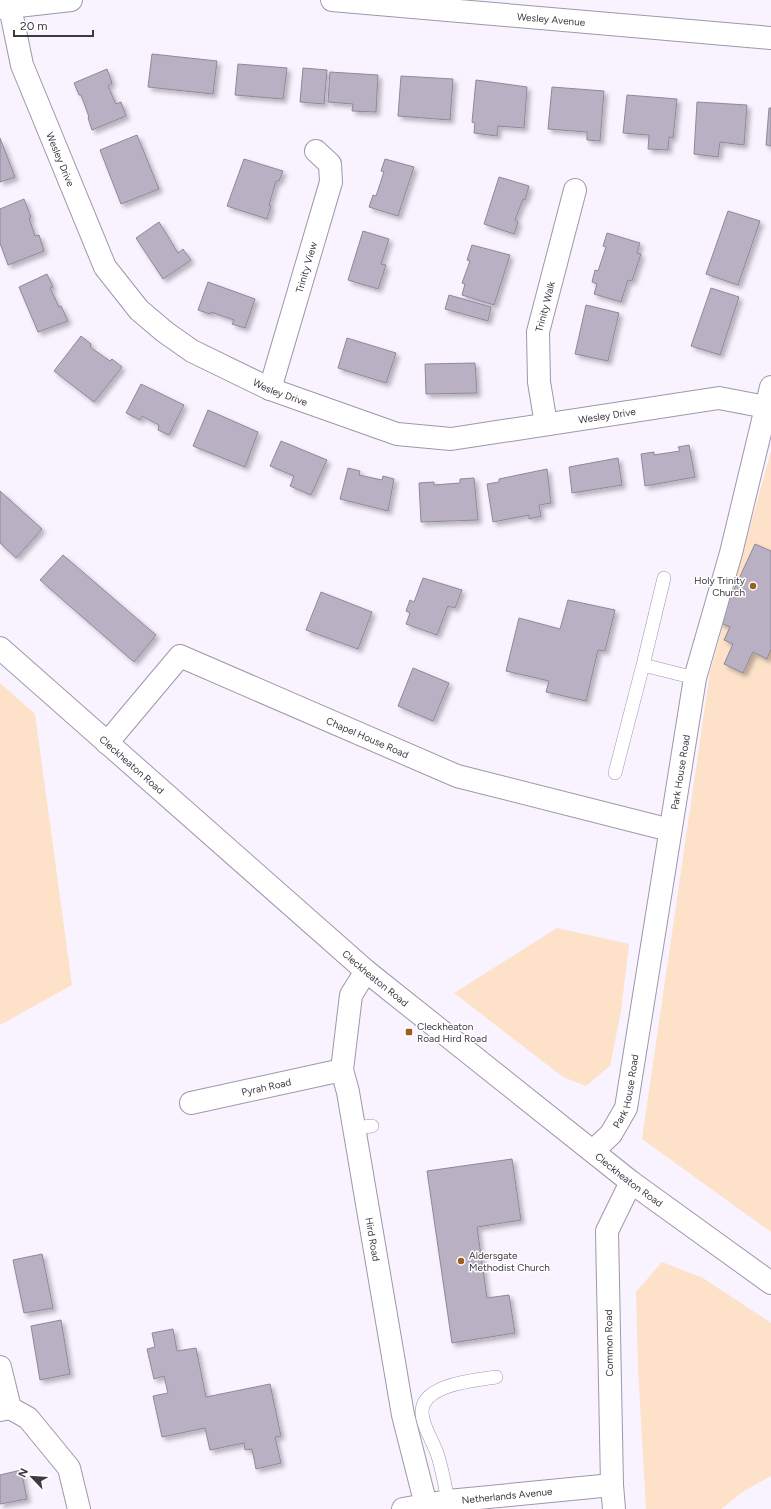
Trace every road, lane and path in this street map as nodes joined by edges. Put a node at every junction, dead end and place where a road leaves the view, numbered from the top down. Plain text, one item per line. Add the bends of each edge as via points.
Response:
1 (72, 0) edge
2 (332, 0) edge
3 (363, 1) edge
4 (5, 7) edge
5 (771, 38) edge
6 (316, 151) dead end
7 (575, 190) dead end
8 (270, 389) junction
9 (769, 397) edge
10 (546, 424) junction
11 (664, 578) dead end
12 (0, 648) edge
13 (643, 665) junction
14 (695, 678) junction
15 (107, 743) junction
16 (615, 773) dead end
17 (670, 830) junction
18 (366, 970) junction
19 (342, 1070) junction
20 (191, 1103) dead end
21 (593, 1151) junction
22 (631, 1182) junction
23 (771, 1283) edge
24 (0, 1367) edge
25 (496, 1377) dead end
26 (5, 1409) edge
27 (612, 1485) junction
28 (448, 1501) junction
29 (426, 1507) edge
30 (79, 1509) edge
31 (403, 1509) edge
32 (614, 1509) edge

1 - 4 street
2 - 3 street, Wesley Avenue
3 - 5 street, Wesley Avenue
4 - 8 street, Wesley Drive via 22,66 105,266 139,310 165,332 192,351
6 - 8 street, Trinity View via 330,164 332,182
7 - 10 street, Trinity Walk via 538,332 539,382
8 - 10 street, Wesley Drive via 398,434 451,439
9 - 10 street, Wesley Drive via 719,398
9 - 14 street, Park House Road via 731,553
11 - 13 lane
12 - 15 street, Cleckheaton Road
13 - 14 lane
13 - 16 lane
14 - 17 street, Park House Road
15 - 17 street, Chapel House Road via 180,656 457,776
15 - 18 street, Cleckheaton Road
17 - 21 street, Park House Road via 626,1108 611,1134
18 - 19 street, Hird Road via 351,995
18 - 21 street, Cleckheaton Road
19 - 20 street, Pyrah Road
19 - 29 street, Hird Road via 363,1127 403,1415
21 - 22 street, Cleckheaton Road
22 - 23 street, Cleckheaton Road
22 - 27 street, Common Road via 607,1231
24 - 26 street
25 - 28 lane via 465,1381 440,1389 427,1400 422,1411 425,1429 437,1452
26 - 30 street via 28,1418 69,1468
27 - 28 street, Netherlands Avenue
27 - 32 street, Common Road
28 - 29 street, Netherlands Avenue
29 - 31 street, Netherlands Avenue

